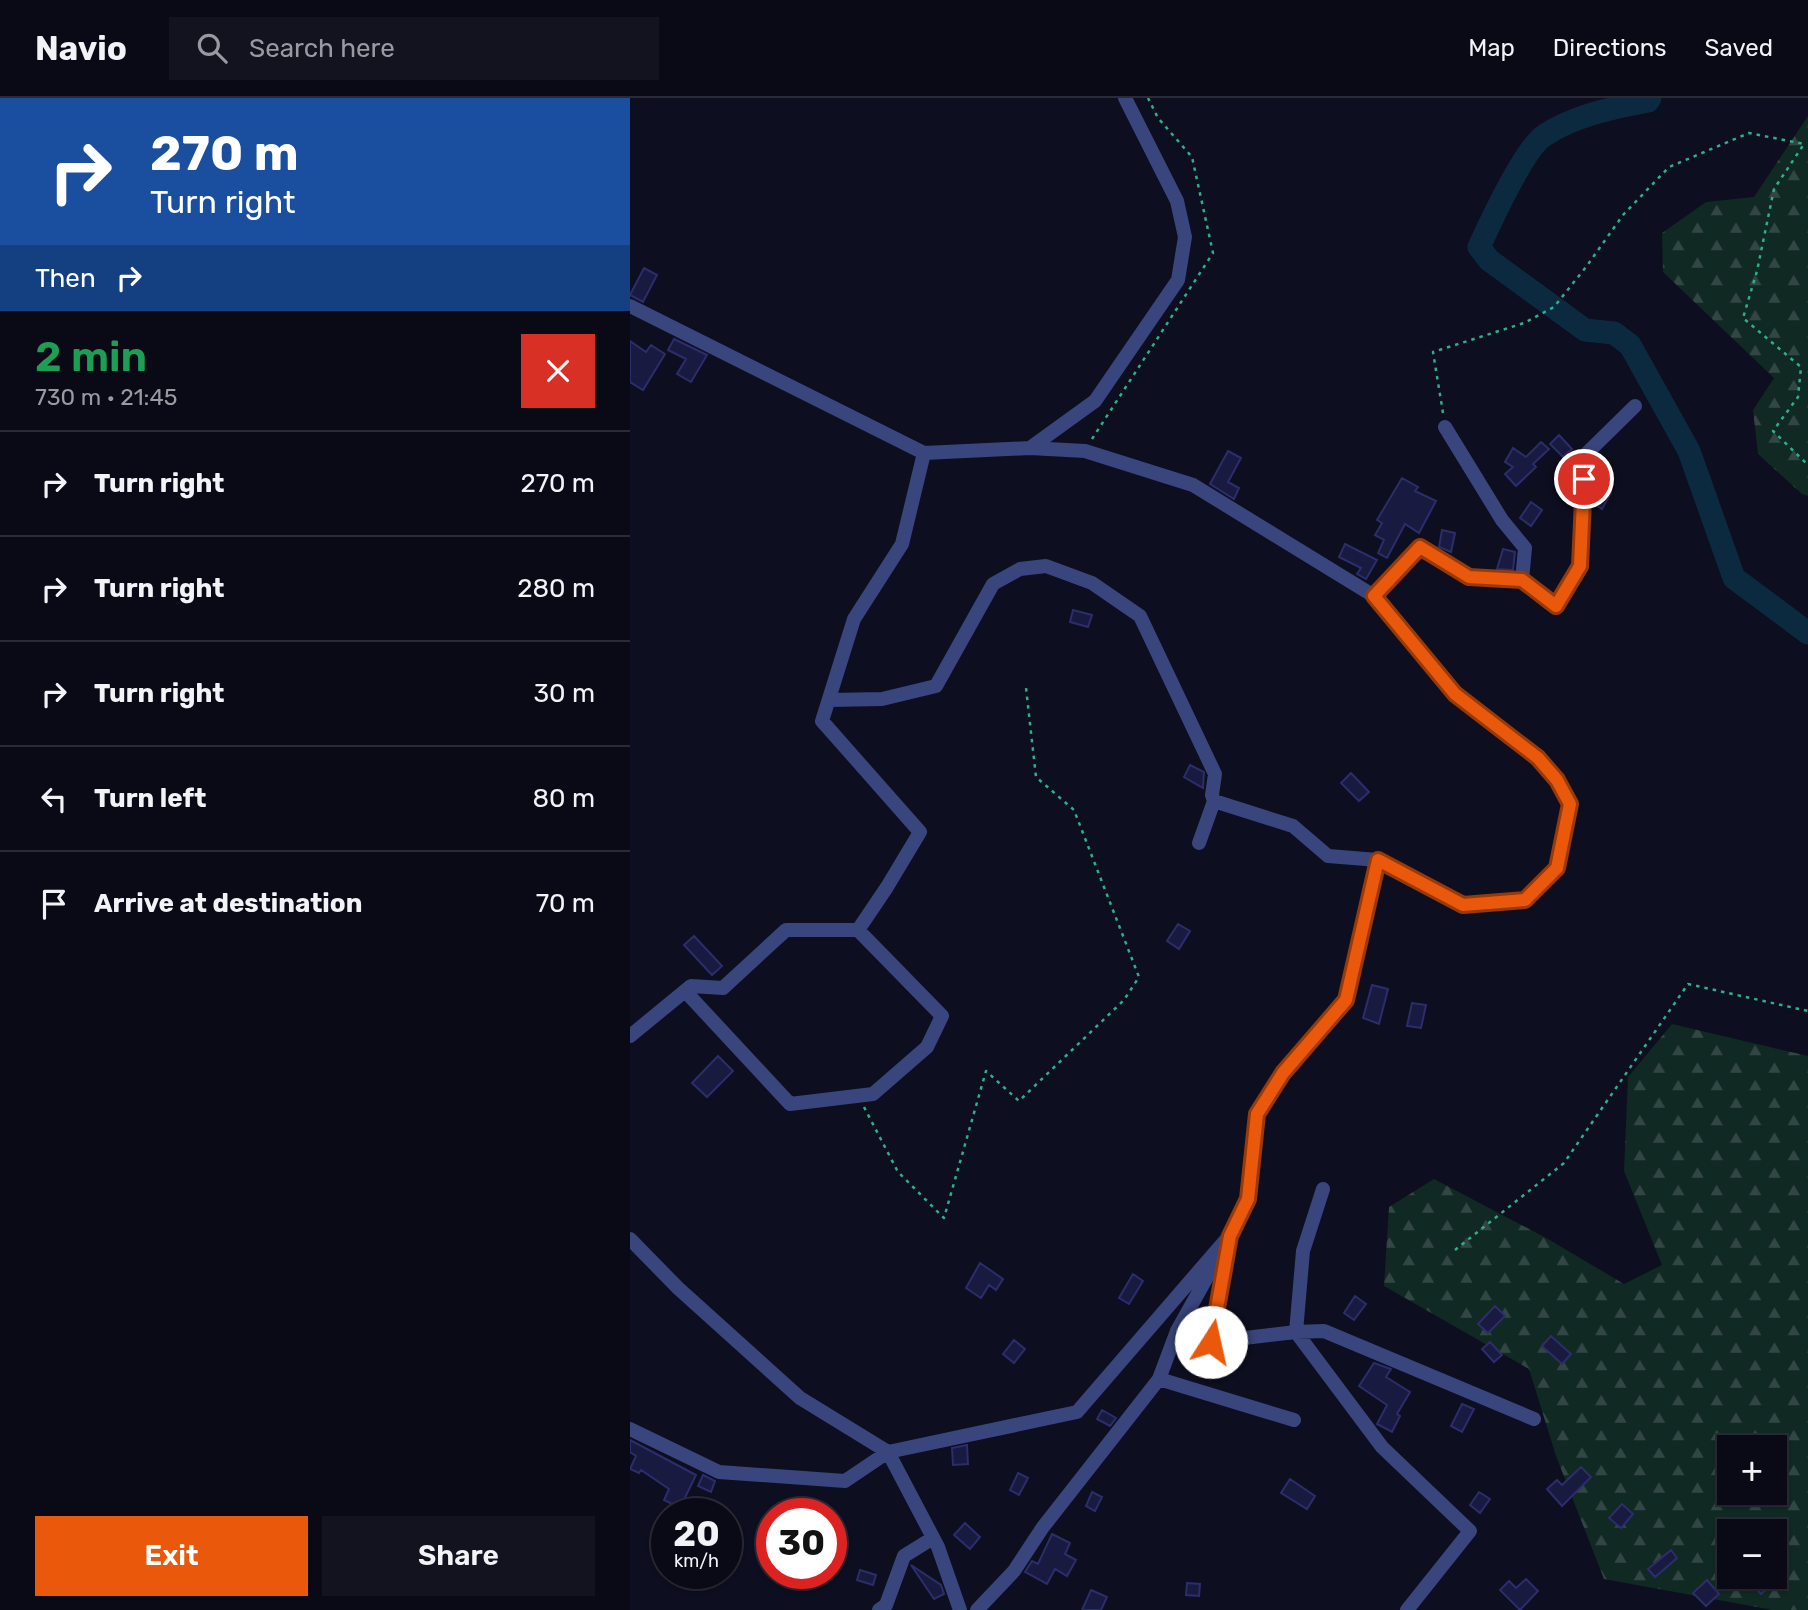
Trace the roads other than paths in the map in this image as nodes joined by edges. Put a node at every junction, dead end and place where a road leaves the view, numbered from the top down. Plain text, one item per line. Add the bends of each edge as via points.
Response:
1 (1125, 98) edge
2 (630, 306) edge
3 (1635, 406) dead end
4 (1445, 427) road end
5 (1030, 448) junction
6 (924, 453) junction
7 (1522, 580) junction
8 (1374, 596) junction
9 (828, 700) junction
10 (1214, 801) junction
11 (1199, 843) dead end
12 (1378, 860) junction
13 (858, 930) junction
14 (685, 991) junction
15 (630, 1036) edge
16 (1323, 1189) dead end
17 (1230, 1236) junction
18 (630, 1239) edge
19 (1296, 1332) junction
20 (1159, 1379) junction
21 (1534, 1419) dead end
22 (1294, 1420) dead end
23 (630, 1429) edge
24 (888, 1452) junction
25 (933, 1538) junction
26 (879, 1610) edge
27 (960, 1610) edge
28 (977, 1610) edge
29 (1406, 1610) edge

1 - 5 street via 1177,201 1185,237 1178,280 1095,401
2 - 6 street
3 - 7 street via 1584,456 1580,566 1556,606
4 - 7 street via 1502,520 1525,548
5 - 6 street
5 - 8 street via 1085,451 1193,485
6 - 9 street via 902,544 854,619
7 - 8 street via 1469,577 1420,547
8 - 12 street via 1455,694 1538,758 1570,804 1557,868 1525,900 1463,905
9 - 10 street via 882,699 936,685 993,584 1020,569 1046,566 1092,583 1140,616 1215,774
9 - 13 street via 822,721 920,832
10 - 11 street
10 - 12 street via 1293,826 1328,856
12 - 17 street via 1346,1000 1283,1073 1257,1114 1248,1199
13 - 14 street via 786,930 723,988 691,986
13 - 14 street via 942,1016 928,1047 873,1094 790,1104
14 - 15 street
16 - 19 street via 1303,1251
17 - 19 street via 1211,1342
17 - 20 street via 1177,1331
17 - 24 street via 1077,1412
18 - 24 street via 800,1398
19 - 21 street via 1324,1331
19 - 29 street via 1382,1447 1470,1531
20 - 22 street
20 - 28 street via 1042,1527 1014,1572
23 - 24 street via 719,1472 845,1480
24 - 25 street
25 - 26 street via 904,1556 886,1605
25 - 27 street

